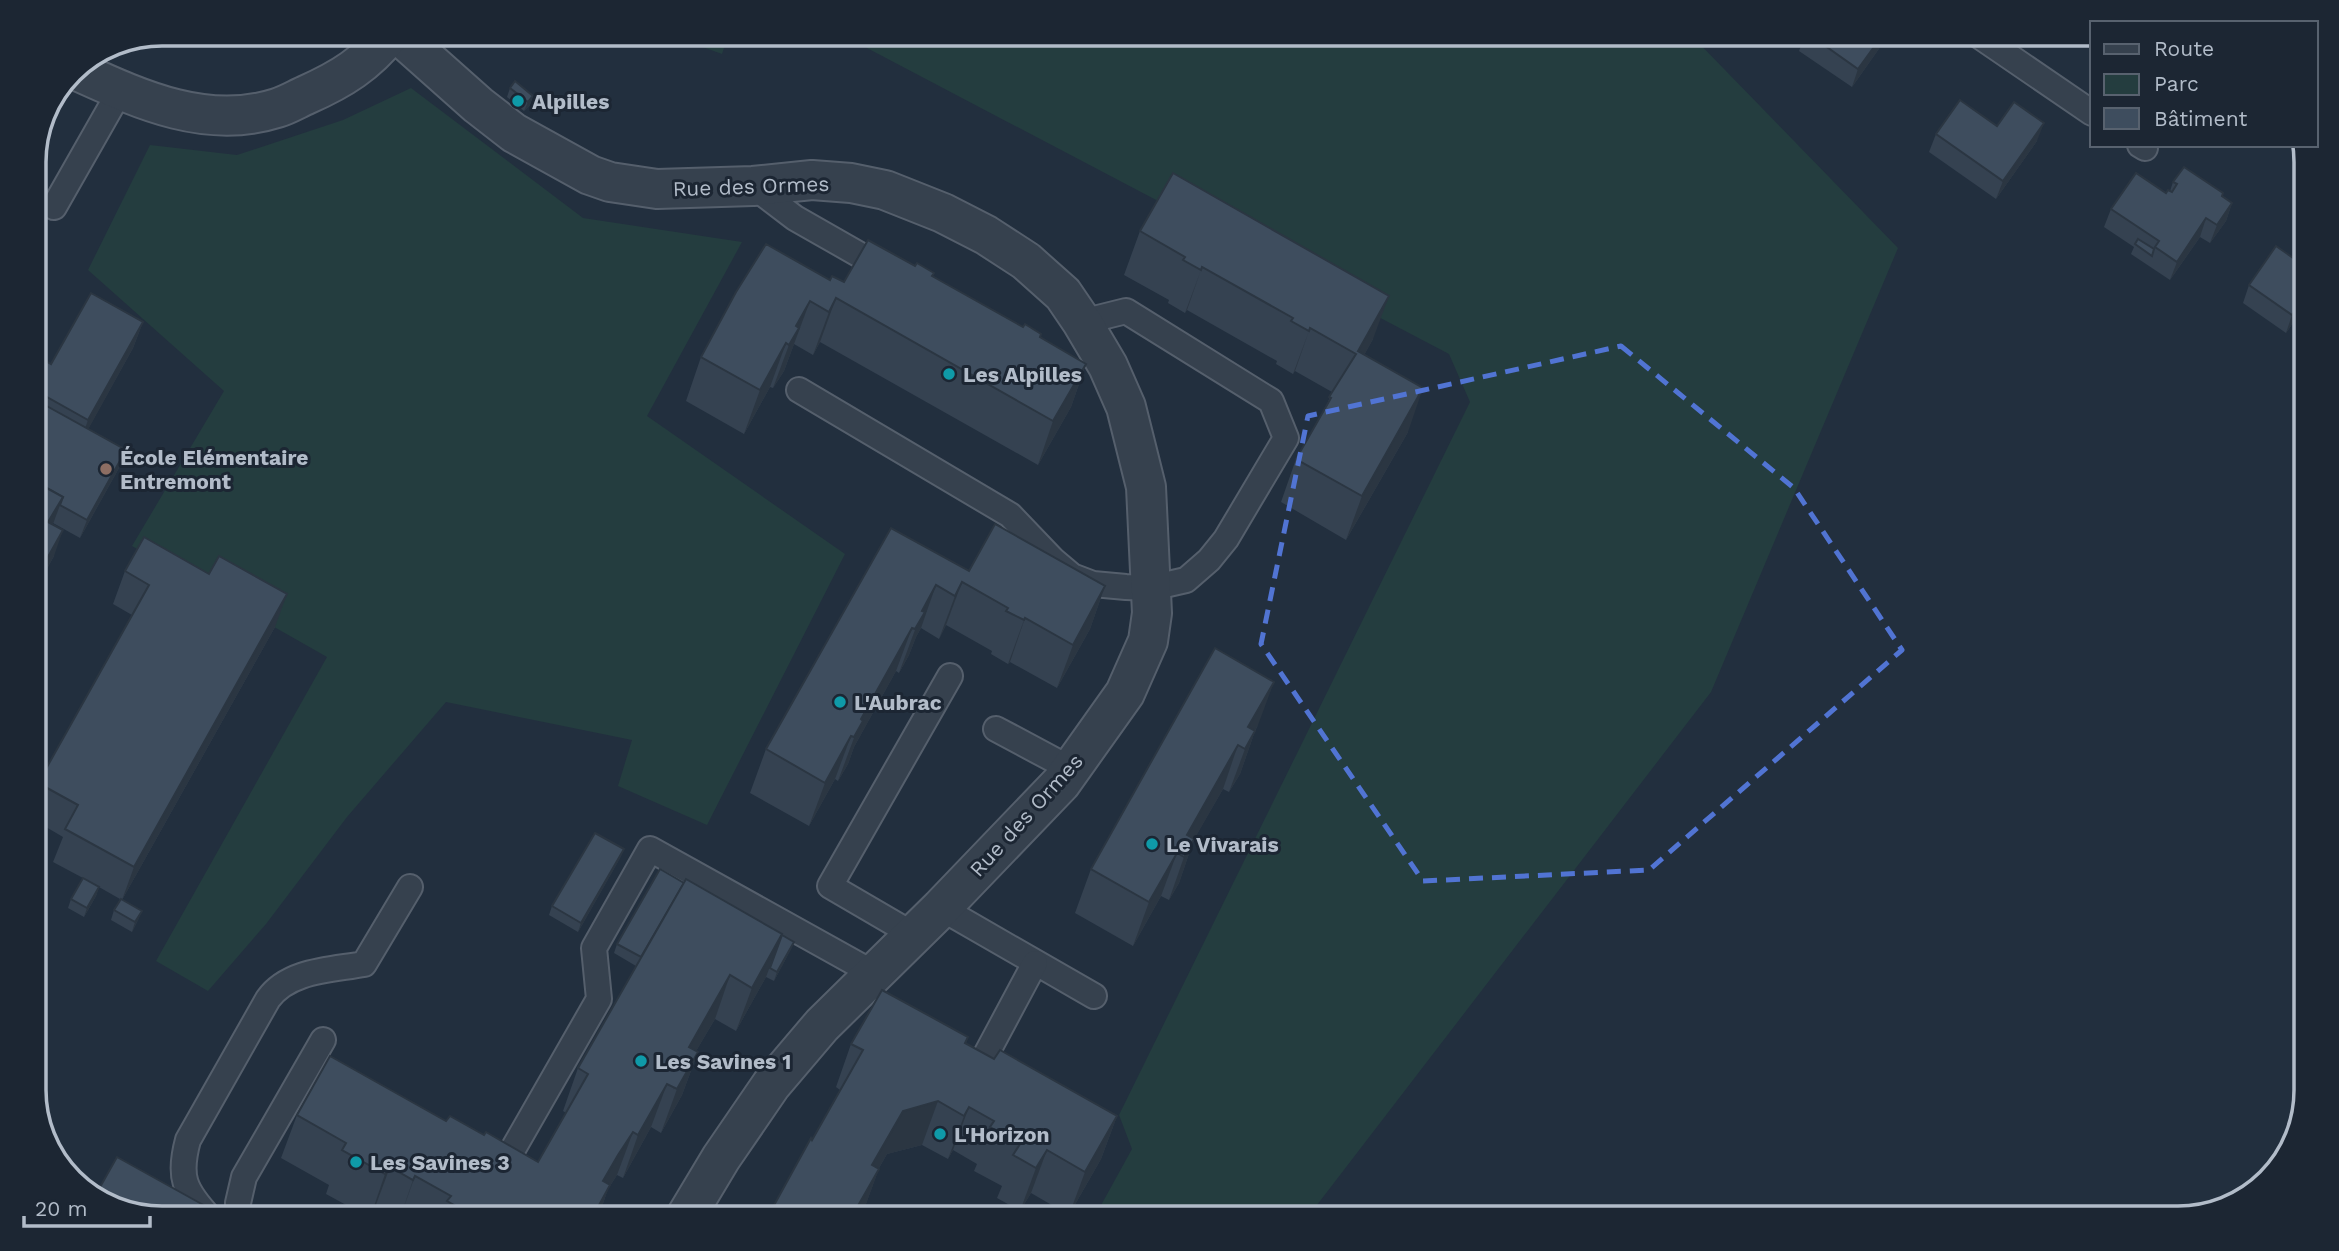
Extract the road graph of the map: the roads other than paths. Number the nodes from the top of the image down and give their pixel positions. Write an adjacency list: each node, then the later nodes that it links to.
1 (380, 46): 5 (street)
2 (412, 46): 7 (street, Rue des Ormes)
3 (1994, 46): 6 (lane)
4 (85, 74): 5 (street)
5 (120, 90): 8 (lane)
6 (2090, 112)
7 (753, 186): 9 (lane); 10 (street, Rue des Ormes)
8 (54, 207)
9 (903, 279)
10 (1082, 323): 12 (street, Rue des Ormes); 12 (lane)
11 (799, 390): 12 (lane)
12 (1151, 588): 15 (street, Rue des Ormes)
13 (950, 676): 18 (lane)
14 (996, 729): 15 (lane)
15 (1071, 769): 17 (street, Rue des Ormes)
16 (410, 887): 25 (lane)
17 (941, 908): 18 (street, Rue des Ormes); 19 (lane)
18 (914, 934): 20 (street, Rue des Ormes)
19 (1035, 962): 21 (lane); 23 (lane)
20 (873, 973): 24 (lane); 27 (street, Rue des Ormes)
21 (1094, 996)
22 (323, 1040): 26 (lane)
23 (974, 1077)
24 (478, 1158)
25 (199, 1206)
26 (238, 1206)
27 (692, 1206)

